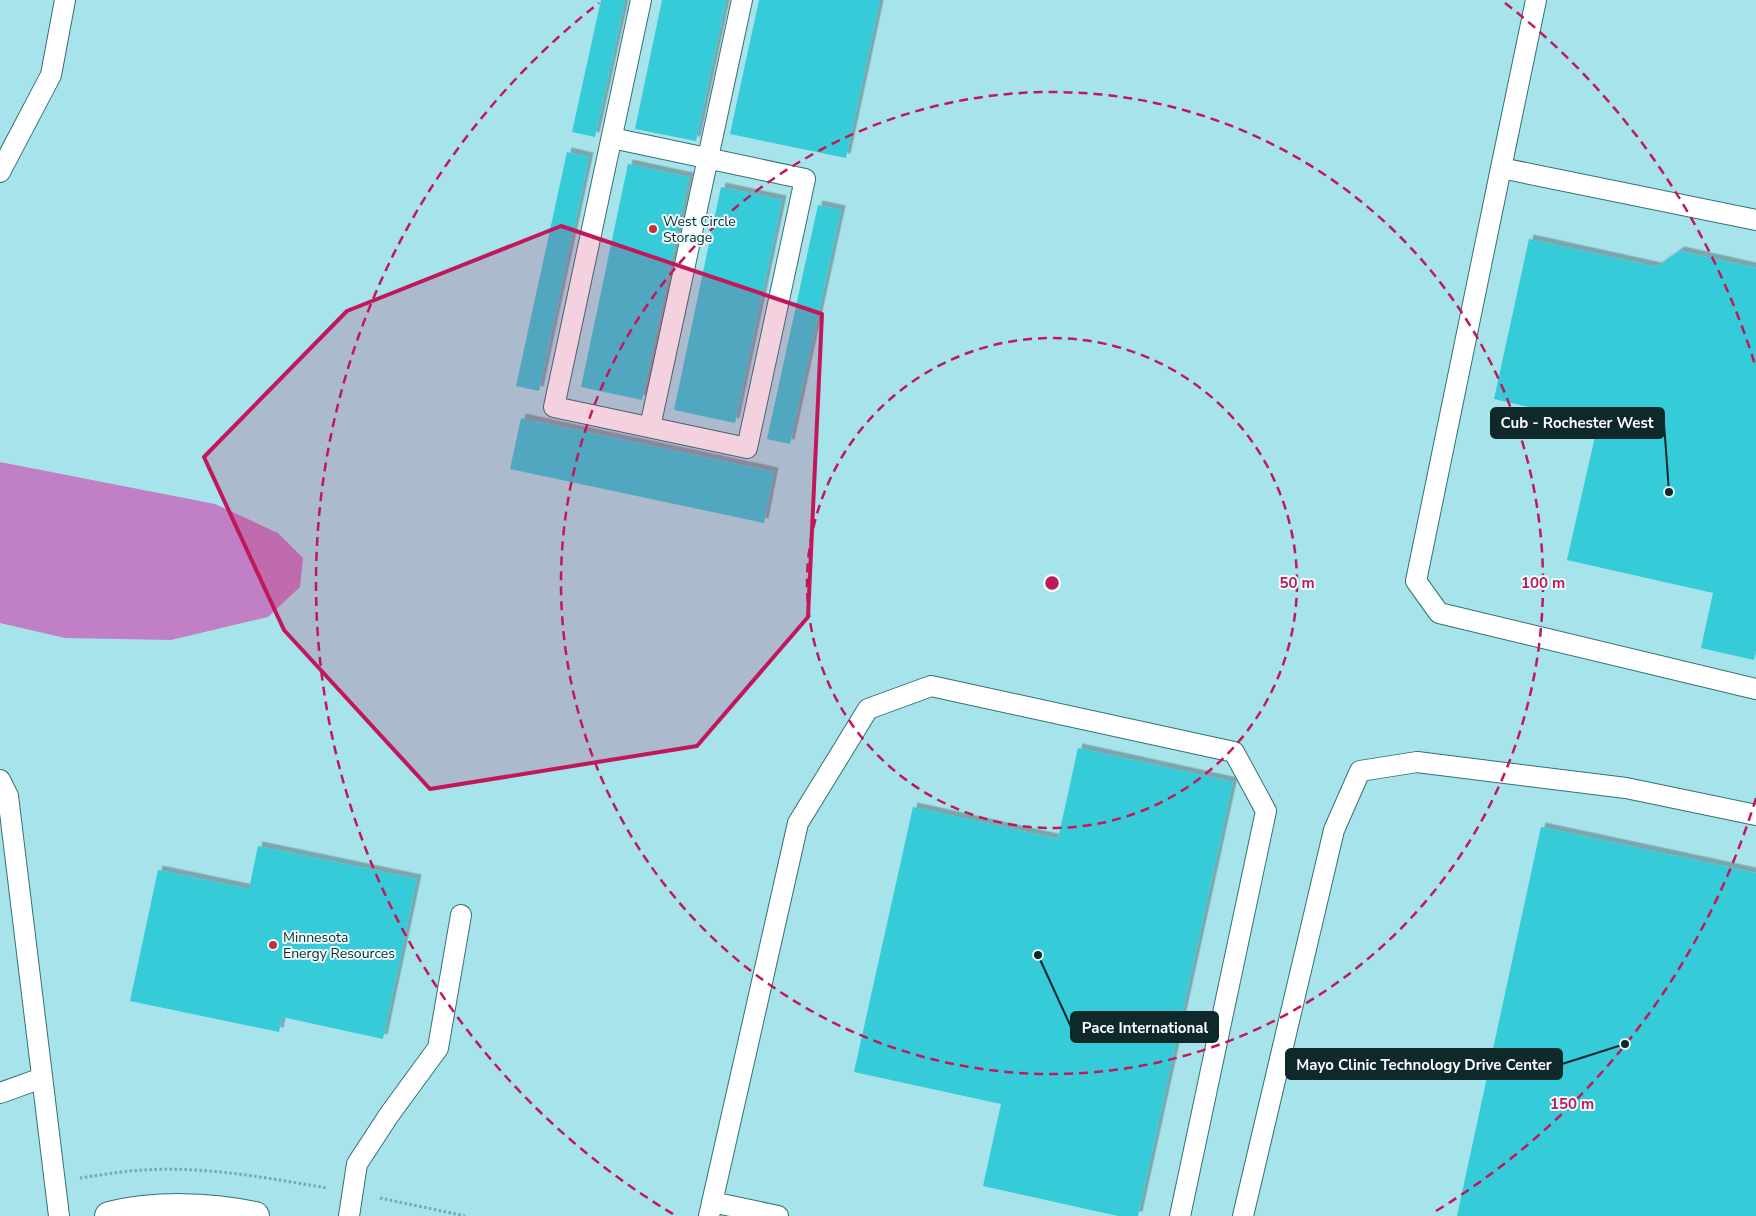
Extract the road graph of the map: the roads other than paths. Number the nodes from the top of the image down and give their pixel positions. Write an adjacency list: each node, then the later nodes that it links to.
1 (65, 0): 8 (lane)
2 (641, 0): 5 (lane)
3 (742, 0): 6 (lane)
4 (1536, 0): 7 (lane)
5 (612, 138): 6 (lane); 10 (lane)
6 (709, 159): 10 (lane); 10 (lane)
7 (1501, 168): 9 (lane); 11 (lane)
8 (0, 172)
9 (1756, 220)
10 (650, 428)
11 (1756, 689)
12 (0, 780): 15 (lane)
13 (1756, 815): 24 (lane)
14 (461, 915): 21 (lane)
15 (42, 1078): 16 (lane); 18 (lane)
16 (0, 1093)
17 (710, 1209): 22 (lane); 23 (lane)
18 (59, 1216)
19 (109, 1216): 20 (street)
20 (254, 1216)
21 (349, 1216)
22 (778, 1216)
23 (1180, 1216)
24 (1243, 1216)

